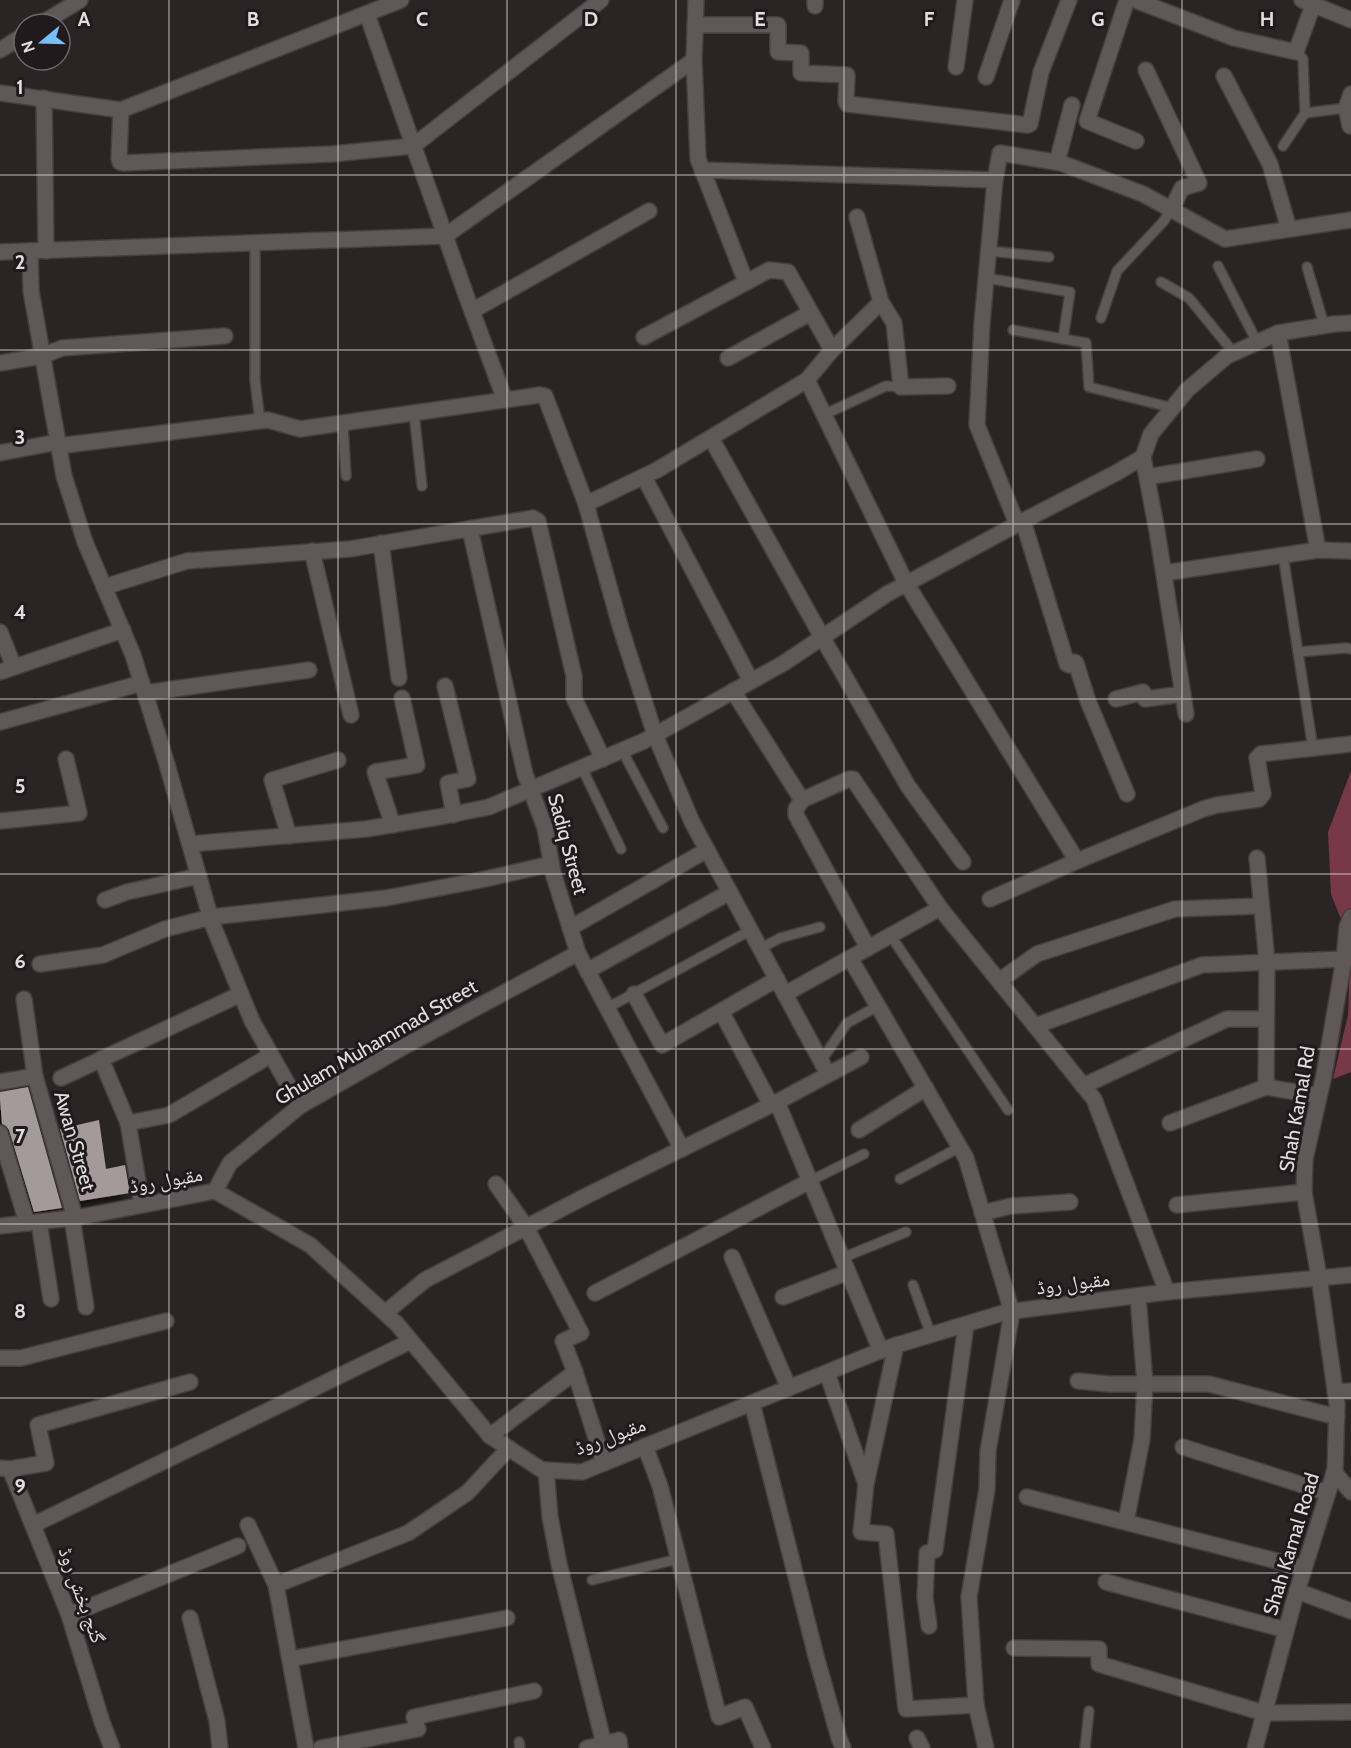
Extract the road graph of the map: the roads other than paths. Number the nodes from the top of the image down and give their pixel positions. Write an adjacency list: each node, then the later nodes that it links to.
1 (80, 0): 11 (street)
2 (400, 0): 12 (street)
3 (602, 0): 29 (street)
4 (696, 0): 14 (street)
5 (965, 0): 17 (street)
6 (1012, 0): 20 (street)
7 (1069, 0): 14 (street)
8 (1127, 0): 28 (street)
9 (1135, 0): 15 (street)
10 (1308, 2): 13 (street); 15 (street)
11 (60, 12)
12 (367, 14): 25 (street); 29 (street)
13 (1351, 20)
14 (695, 25): 16 (street)
15 (1296, 52): 26 (lane)
16 (694, 60): 32 (street); 39 (street)
17 (956, 68)
18 (1146, 70): 34 (street)
19 (1224, 76): 38 (street)
20 (986, 77)
21 (0, 93): 22 (street)
22 (44, 98): 25 (street); 43 (street)
23 (1349, 101): 26 (lane); 27 (street)
24 (1072, 105): 31 (street)
25 (121, 110): 29 (street)
26 (1305, 113): 30 (lane)
27 (1350, 126)
28 (1136, 141)
29 (413, 146): 39 (street)
30 (1283, 146)
31 (1057, 162): 33 (street); 34 (street)
32 (702, 170): 33 (street); 49 (street)
33 (995, 180): 41 (street)
34 (1172, 210): 38 (street); 54 (lane)
35 (650, 211): 52 (street)
36 (857, 217): 51 (street)
37 (1351, 220): 38 (street)
38 (1290, 229)
39 (445, 236): 40 (street); 52 (street)
40 (255, 243): 43 (street); 75 (lane)
41 (988, 250): 45 (lane); 48 (street)
42 (30, 251): 43 (street); 44 (street); 65 (street)
43 (46, 251)
44 (0, 252)
45 (1049, 257)
46 (1218, 266): 62 (lane)
47 (1307, 267): 56 (lane)
48 (986, 278): 61 (lane); 87 (street)
49 (746, 282): 53 (street); 60 (street)
50 (1161, 282): 64 (lane)
51 (881, 302): 63 (street); 70 (street)
52 (472, 310): 71 (street)
53 (810, 313): 63 (street); 66 (street)
54 (1101, 318)
55 (1351, 323): 56 (street)
56 (1324, 325): 58 (street)
57 (1013, 330): 61 (lane)
58 (1278, 333): 62 (street); 90 (street)
59 (225, 336): 65 (street)
60 (644, 337)
61 (1063, 339): 72 (lane)
62 (1257, 342): 64 (street)
63 (832, 350): 68 (street)
64 (1234, 353): 72 (street)
65 (42, 356): 67 (street); 78 (street)
66 (729, 358)
67 (0, 363)
68 (807, 380): 74 (street); 77 (street)
69 (948, 386): 70 (street)
70 (901, 387): 74 (lane)
71 (505, 400): 73 (street); 86 (street)
72 (1173, 408): 80 (street)
73 (414, 413): 76 (street); 85 (lane)
74 (824, 415): 95 (street)
75 (260, 421): 76 (street); 78 (street)
76 (342, 423): 82 (lane)
77 (711, 438): 83 (street); 99 (street)
78 (58, 444): 79 (street); 96 (street)
79 (0, 453)
80 (1143, 457): 84 (street); 87 (street)
81 (1257, 459): 84 (street)
82 (346, 476)
83 (644, 477): 86 (street); 105 (street)
84 (1147, 477): 94 (street)
85 (422, 486)
86 (586, 504): 115 (street)
87 (1020, 522): 95 (street); 124 (street)
88 (470, 529): 89 (street); 120 (street); 123 (street, Sadiq Street)
89 (381, 543): 91 (street); 104 (street)
90 (1318, 550): 92 (street); 93 (street)
91 (312, 551): 96 (street); 113 (street)
92 (1351, 551)
93 (1283, 555): 94 (street); 101 (lane)
94 (1164, 573): 109 (street)
95 (906, 583): 99 (street); 135 (street)
96 (104, 587): 97 (street)
97 (123, 630): 102 (street); 107 (street)
98 (0, 632): 102 (street)
99 (822, 637): 105 (street); 136 (street)
100 (1351, 649): 101 (lane)
101 (1298, 652): 117 (lane)
102 (7, 669)
103 (309, 670): 107 (street)
104 (399, 678)
105 (751, 681): 108 (street)
106 (445, 686): 126 (street)
107 (143, 688): 114 (street); 131 (street)
108 (733, 691): 115 (street); 125 (street)
109 (1183, 694): 111 (street); 112 (street)
110 (402, 698): 128 (street)
111 (1116, 699)
112 (1186, 714)
113 (351, 715)
114 (0, 722)
115 (655, 735): 118 (street); 133 (street)
116 (1351, 744): 117 (street)
117 (1313, 749): 135 (street)
118 (622, 750): 120 (street); 129 (lane)
119 (66, 759): 127 (street)
120 (603, 759): 122 (street)
121 (338, 760): 130 (street)
122 (582, 768): 123 (street); 132 (lane)
123 (531, 789): 126 (street); 137 (street, Sadiq Street)
124 (1127, 794)
125 (802, 800): 143 (street); 151 (street)
126 (454, 814): 128 (street)
127 (0, 821)
128 (393, 825): 130 (street)
129 (663, 828)
130 (289, 836): 131 (street)
131 (190, 844): 138 (street)
132 (621, 849)
133 (708, 850): 139 (street); 147 (street)
134 (1257, 858): 142 (street)
135 (1077, 861): 140 (street)
136 (963, 862)
137 (551, 864): 144 (street); 147 (street, Sadiq Street)
138 (199, 876): 141 (street); 144 (street)
139 (730, 892): 148 (street); 157 (street)
140 (990, 899)
141 (105, 900)
142 (1261, 906): 155 (street); 159 (street)
143 (940, 908): 149 (street); 159 (street)
144 (211, 917): 156 (street); 160 (street)
145 (1351, 917): 154 (street, Shah Kamal Rd)
146 (820, 927): 150 (lane)
147 (570, 928): 152 (street, Sadiq Street)
148 (751, 930): 150 (street); 161 (lane)
149 (891, 936): 151 (street); 182 (lane)
150 (761, 948): 158 (street)
151 (868, 948): 153 (street)
152 (578, 953): 157 (street, Sadiq Street); 181 (street, Ghulam Muhammad Street)
153 (850, 958): 162 (street); 164 (street)
154 (1344, 959): 155 (street); 179 (street, Shah Kamal Rd)
155 (1266, 962): 167 (street); 168 (street)
156 (40, 964)
157 (587, 971): 165 (street, Sadiq Street)
158 (777, 979): 162 (street); 166 (street)
159 (999, 981): 168 (street)
160 (241, 994): 169 (street); 171 (street)
161 (634, 994): 165 (lane); 166 (street)
162 (785, 994): 172 (street)
163 (24, 999): 173 (street, Awan Street)
164 (878, 1006): 172 (lane); 178 (street)
165 (607, 1008): 188 (street, Sadiq Street)
166 (721, 1011): 180 (street)
167 (1266, 1019): 176 (street); 177 (street)
168 (1035, 1026): 176 (street)
169 (271, 1055): 181 (street); 183 (street)
170 (861, 1057): 172 (street)
171 (101, 1059): 174 (street); 183 (street)
172 (825, 1068): 180 (street)
173 (35, 1076): 175 (street, Awan Street); 199 (street, Awan Street)
174 (61, 1078)
175 (0, 1082)
176 (1083, 1086): 209 (street)
177 (1266, 1087): 179 (street); 184 (street)
178 (926, 1088): 185 (street); 187 (street)
179 (1319, 1096): 194 (street, Shah Kamal Rd)
180 (774, 1103): 188 (street); 191 (street)
181 (300, 1106): 193 (street, Ghulam Muhammad Street)
182 (1008, 1110)
183 (128, 1123): 196 (street)
184 (1170, 1123)
185 (859, 1130)
186 (0, 1134): 200 (street)
187 (960, 1147): 190 (lane); 198 (street)
188 (682, 1149): 202 (street)
189 (864, 1154): 191 (lane)
190 (900, 1179)
191 (810, 1181): 205 (street); 210 (street)
192 (496, 1184): 202 (street)
193 (215, 1191): 196 (street, مقبول روڈ); 216 (street, مقبول روڈ)
194 (1304, 1192): 197 (street); 207 (street, Shah Kamal Rd)
195 (1070, 1202): 198 (street)
196 (142, 1205): 199 (street, مقبول روڈ)
197 (1178, 1205)
198 (982, 1213): 215 (street)
199 (74, 1218): 200 (street, مقبول روڈ); 214 (street, Awan Street)
200 (33, 1222): 201 (street, مقبول روڈ); 213 (street)
201 (0, 1226)
202 (526, 1227): 216 (street); 224 (street)
203 (906, 1232): 205 (lane)
204 (732, 1257): 229 (street)
205 (845, 1265): 212 (street); 222 (street)
206 (1351, 1275): 207 (street)
207 (1319, 1277): 209 (street, مقبول روڈ); 230 (street, Shah Kamal Road)
208 (913, 1285): 219 (lane)
209 (1167, 1292): 211 (street, مقبول روڈ)
210 (595, 1293)
211 (1138, 1296): 215 (street, مقبول روڈ); 228 (street)
212 (783, 1297)
213 (51, 1299)
214 (86, 1307)
215 (1012, 1312): 218 (street, مقبول روڈ); 263 (street)
216 (386, 1313): 220 (street, مقبول روڈ)
217 (166, 1322): 223 (street)
218 (966, 1325): 219 (street, مقبول روڈ); 258 (street)
219 (930, 1335): 221 (street, مقبول روڈ)
220 (411, 1341): 233 (street, مقبول روڈ); 245 (street)
221 (896, 1345): 222 (street, مقبول روڈ); 241 (street)
222 (881, 1351): 225 (street, مقبول روڈ)
223 (0, 1358)
224 (575, 1372): 233 (street); 237 (street)
225 (827, 1373): 229 (street, مقبول روڈ); 241 (street)
226 (1078, 1381): 228 (street)
227 (190, 1382): 238 (street)
228 (1145, 1384): 232 (street); 244 (street)
229 (789, 1388): 231 (street, مقبول روڈ)
230 (1343, 1392): 232 (street, Shah Kamal Road)
231 (752, 1403): 234 (street, مقبول روڈ); 275 (street)
232 (1336, 1417): 240 (street, Shah Kamal Road)
233 (490, 1436): 236 (street, مقبول روڈ)
234 (645, 1446): 237 (street, مقبول روڈ); 248 (street)
235 (1183, 1447): 242 (street)
236 (508, 1448): 239 (street, مقبول روڈ); 252 (street)
237 (604, 1463): 239 (street, مقبول روڈ)
238 (5, 1468): 245 (street, گنج بخش روڈ)
239 (546, 1470): 267 (street)
240 (1345, 1482): 242 (street, Shah Kamal Road)
241 (866, 1485): 263 (street)
242 (1328, 1493): 249 (street, Shah Kamal Road)
243 (1027, 1497): 244 (street)
244 (1126, 1522): 249 (street)
245 (33, 1525): 255 (street, گنج بخش روڈ)
246 (248, 1525): 252 (street)
247 (238, 1546): 255 (street)
248 (678, 1558): 250 (lane); 274 (street)
249 (1304, 1568): 253 (street, Shah Kamal Road)
250 (592, 1580)
251 (1106, 1582): 259 (street)
252 (276, 1585): 261 (street)
253 (1297, 1591): 254 (street); 259 (street, Shah Kamal Road)
254 (1351, 1611)
255 (69, 1615): 268 (street, گنج بخش روڈ)
256 (190, 1618): 269 (street)
257 (507, 1618): 261 (street)
258 (929, 1626)
259 (1286, 1630): 266 (street, Shah Kamal Road)
260 (1014, 1648): 266 (street)
261 (290, 1659): 270 (street)
262 (534, 1691): 271 (street)
263 (976, 1705): 276 (street)
264 (1089, 1711): 277 (lane)
265 (1351, 1712): 266 (street)
266 (1264, 1713): 278 (street, Shah Kamal Road)
267 (604, 1744): 272 (street); 273 (street)
268 (112, 1748)
269 (220, 1748)
270 (306, 1748)
271 (321, 1748)
272 (587, 1748)
273 (620, 1748)
274 (763, 1748)
275 (843, 1748)
276 (986, 1748)
277 (1085, 1748)
278 (1255, 1748)

